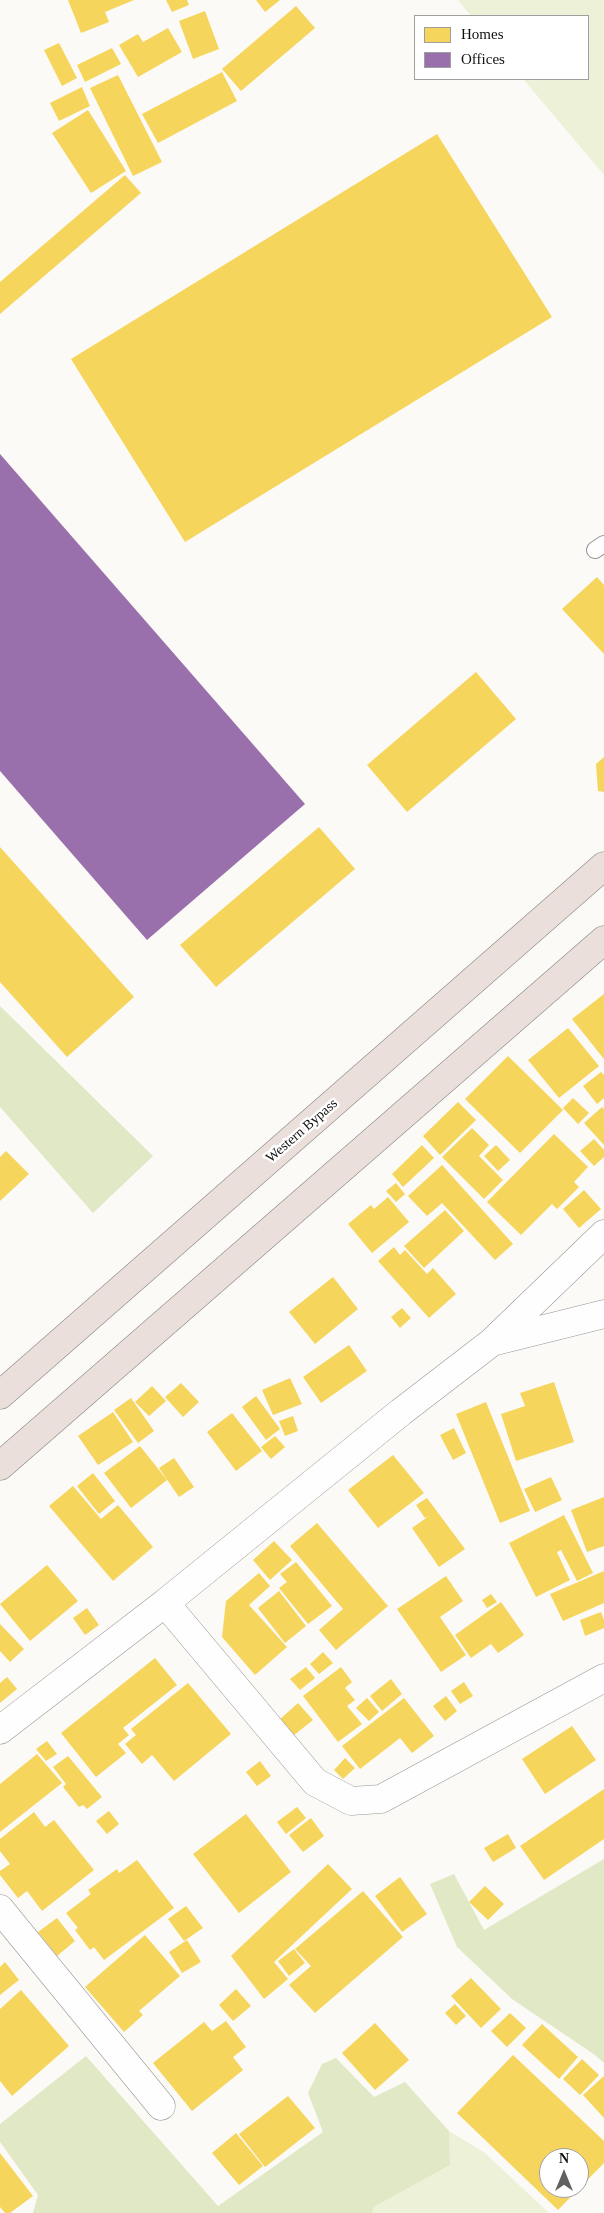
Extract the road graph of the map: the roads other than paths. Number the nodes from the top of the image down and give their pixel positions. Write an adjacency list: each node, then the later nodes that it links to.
1 (604, 866): 6 (highway, Western Bypass)
2 (604, 940): 7 (highway)
3 (604, 1234): 5 (street)
4 (604, 1314): 5 (street)
5 (492, 1342): 8 (street)
6 (0, 1395)
7 (0, 1466)
8 (165, 1603): 9 (street); 10 (street)
9 (604, 1678)
10 (0, 1730)
11 (0, 1910): 12 (street)
12 (161, 2106)

